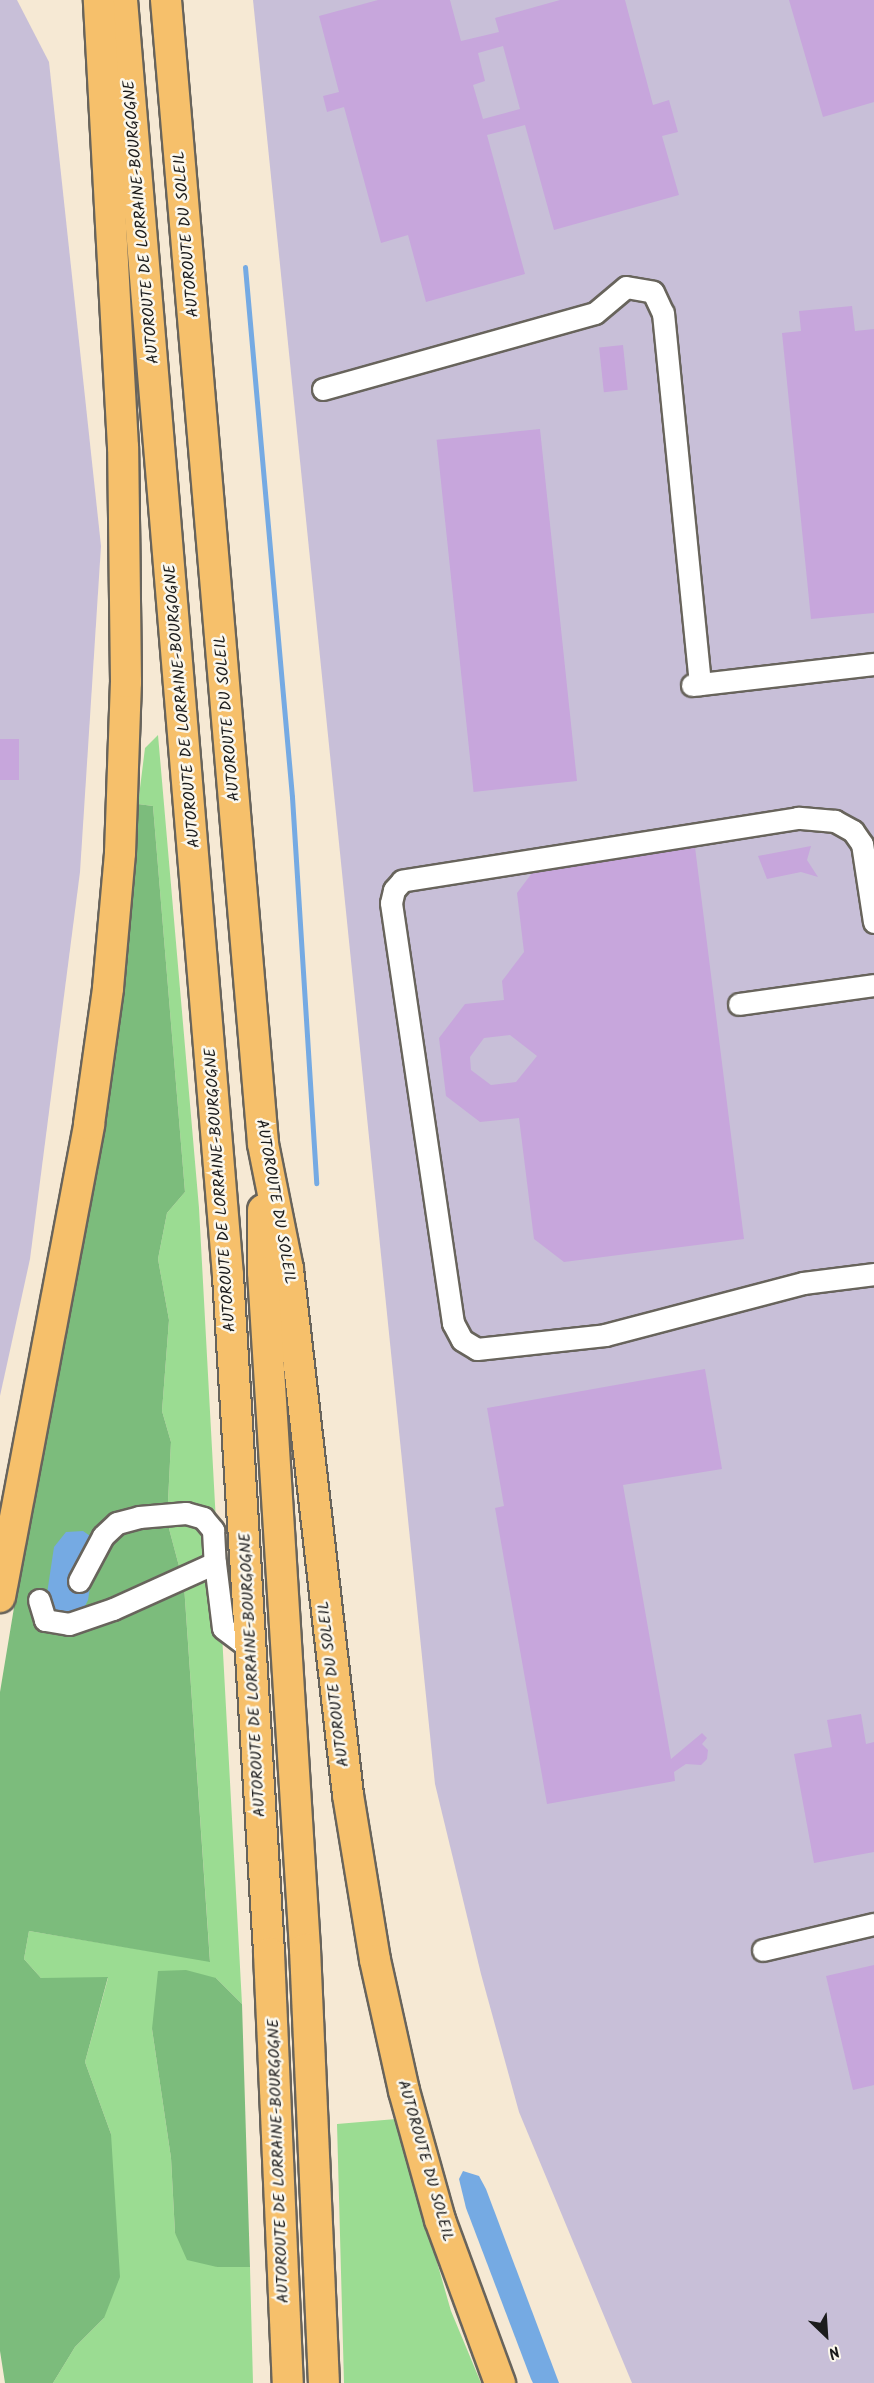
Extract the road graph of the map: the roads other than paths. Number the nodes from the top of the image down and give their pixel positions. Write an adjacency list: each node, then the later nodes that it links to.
1 (99, 0): 13 (highway)
2 (122, 0): 15 (highway, AUTOROUTE DE LORRAINE-BOURGOGNE)
3 (166, 0): 9 (highway, AUTOROUTE DU SOLEIL)
4 (323, 389): 5 (lane)
5 (874, 664)
6 (874, 922): 10 (lane)
7 (874, 985): 8 (lane)
8 (740, 1004)
9 (263, 1144): 19 (highway); 20 (highway, AUTOROUTE DU SOLEIL)
10 (874, 1274)
11 (215, 1563): 12 (lane); 14 (lane); 15 (lane)
12 (79, 1581)
13 (0, 1597)
14 (39, 1600)
15 (252, 1650): 18 (highway, AUTOROUTE DE LORRAINE-BOURGOGNE)
16 (874, 1924): 17 (lane)
17 (763, 1950)
18 (288, 2383)
19 (324, 2383)
20 (500, 2383)

